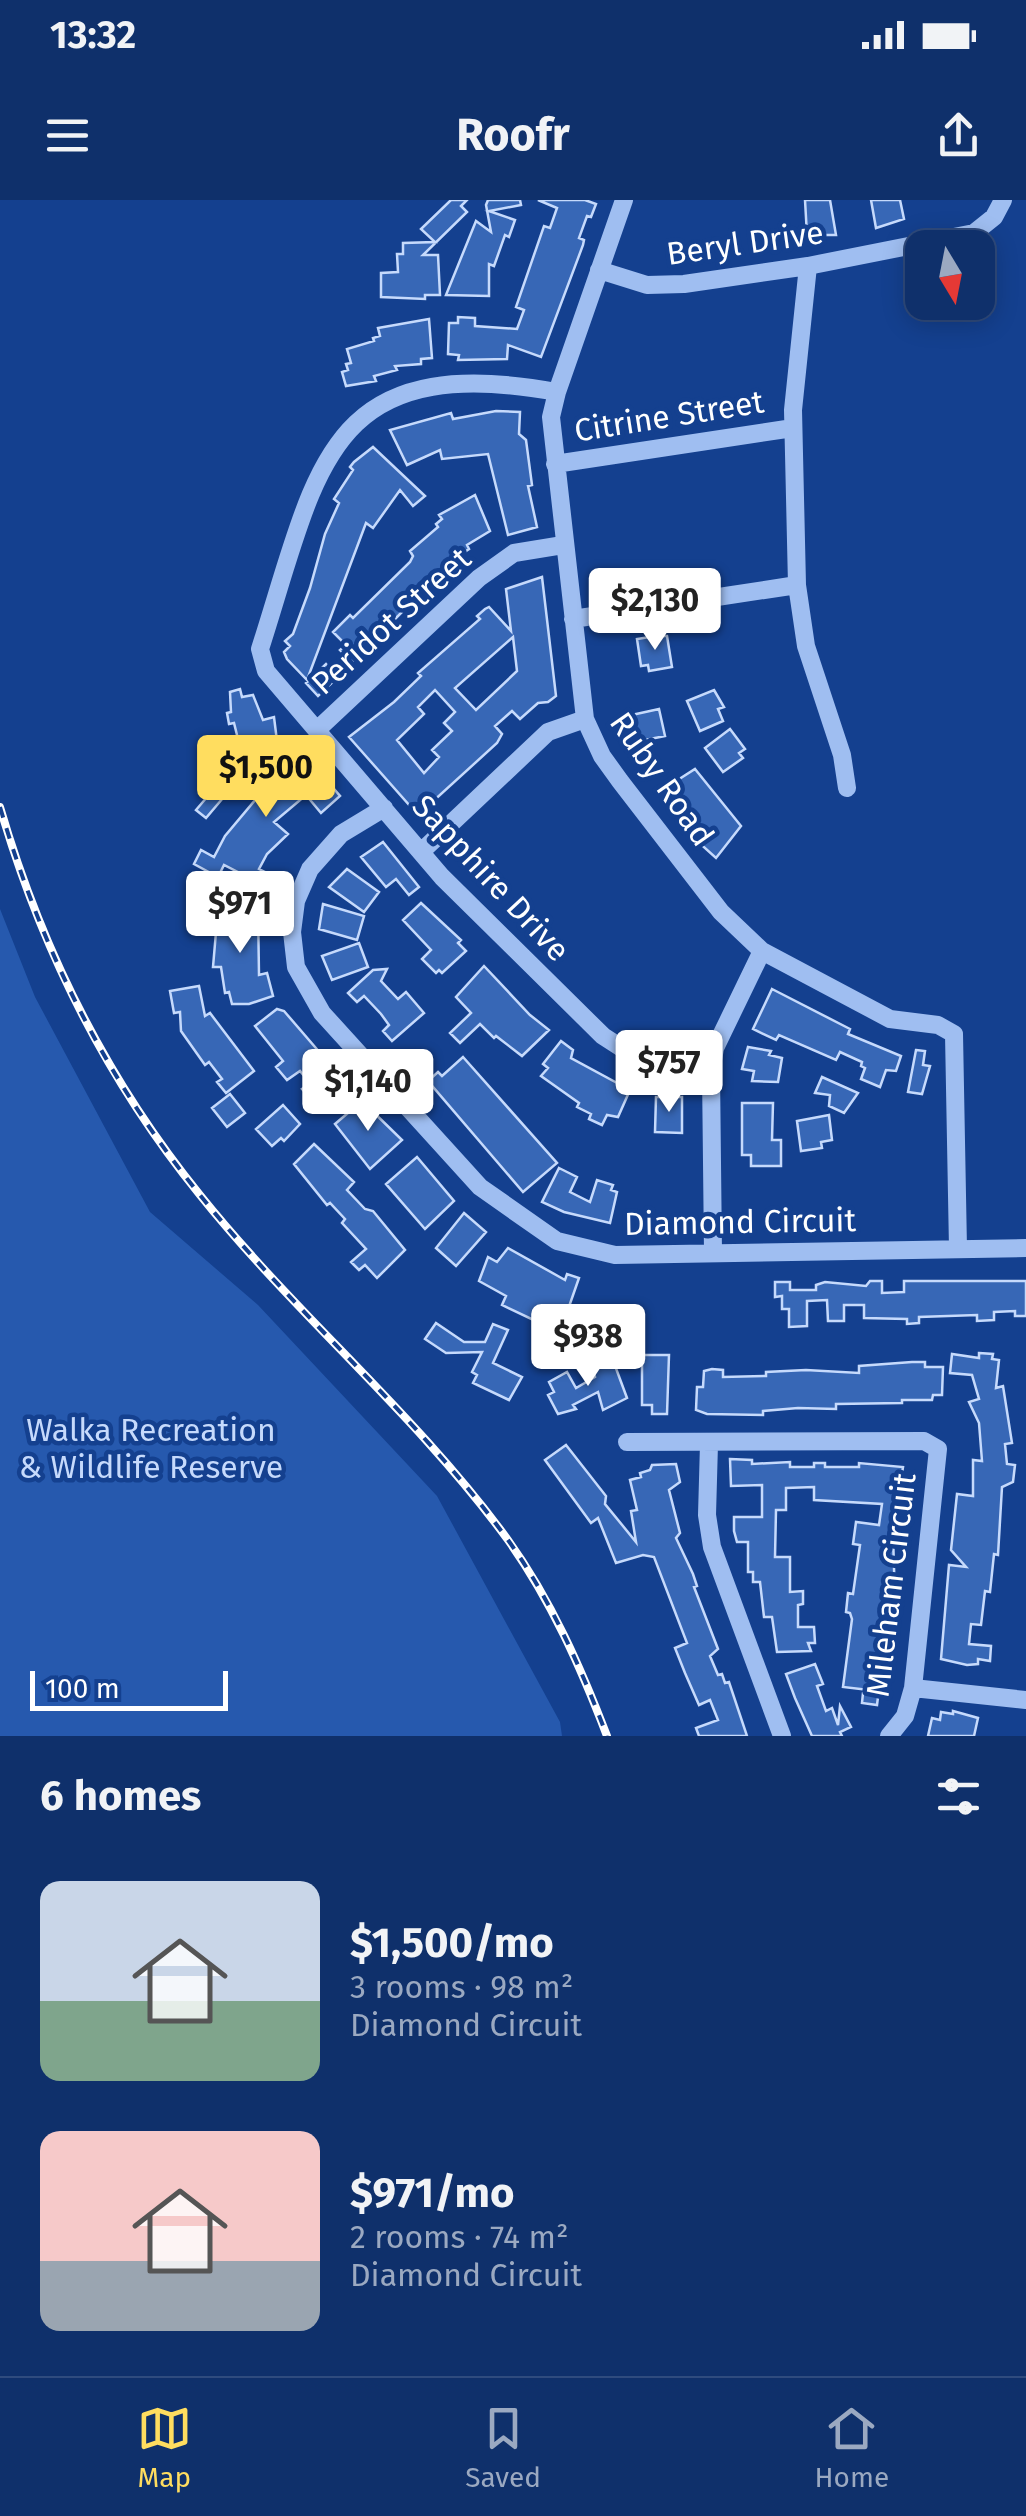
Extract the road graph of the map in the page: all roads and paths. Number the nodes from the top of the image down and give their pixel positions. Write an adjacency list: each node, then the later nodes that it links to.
1 (624, 200): 4 (street, Ruby Road)
2 (1003, 200): 3 (street, Beryl Drive)
3 (808, 266): 4 (street, Beryl Drive); 6 (street)
4 (599, 270): 5 (street, Ruby Road)
5 (556, 392): 7 (street, Ruby Road); 12 (street, Sapphire Drive)
6 (793, 428): 7 (street, Citrine Street); 9 (street)
7 (555, 464): 8 (street, Ruby Road)
8 (564, 544): 10 (street, Ruby Road); 12 (street, Peridot Street)
9 (797, 585): 10 (street); 13 (street)
10 (573, 619): 11 (street, Ruby Road)
11 (585, 720): 15 (street); 16 (street, Ruby Road)
12 (318, 729): 14 (street, Sapphire Drive)
13 (848, 788)
14 (384, 808): 15 (street, Sapphire Drive); 20 (street, Diamond Circuit)
15 (422, 851): 17 (street, Sapphire Drive)
16 (762, 950): 17 (street); 19 (street, Ruby Road)
17 (711, 1072): 20 (street)
18 (1026, 1248): 19 (street, Diamond Circuit)
19 (958, 1249): 20 (street, Diamond Circuit)
20 (713, 1252)
21 (627, 1442): 22 (street, Mileham Circuit)
22 (709, 1444): 23 (street, Mileham Circuit); 25 (street)
23 (913, 1688): 24 (street); 26 (street, Mileham Circuit)
24 (1026, 1700)
25 (782, 1736)
26 (888, 1736)

